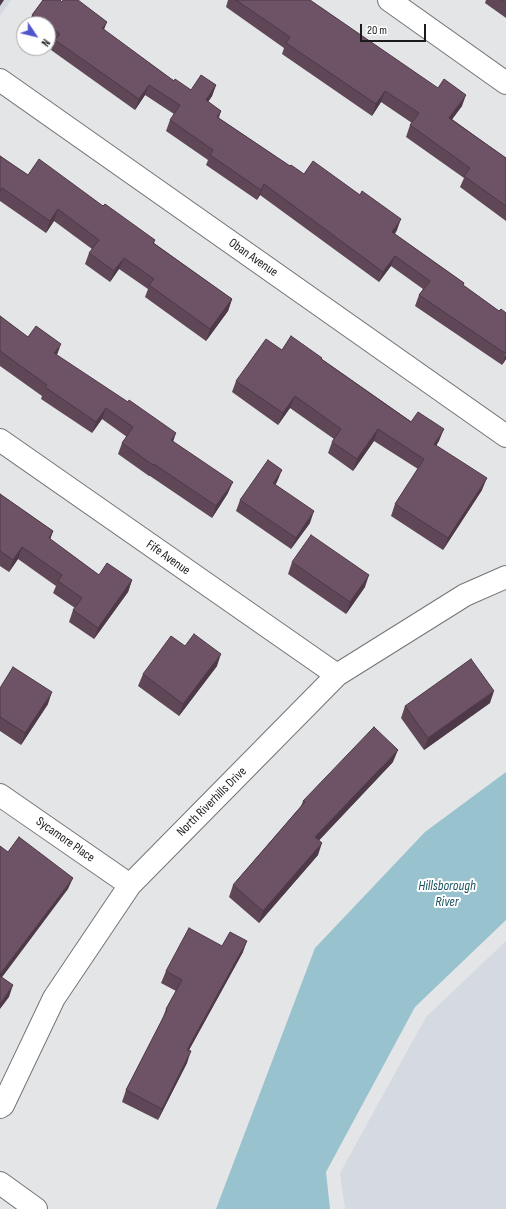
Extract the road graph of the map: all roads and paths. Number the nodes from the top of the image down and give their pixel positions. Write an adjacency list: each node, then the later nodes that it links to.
1 (389, 0): 3 (street)
2 (0, 80): 4 (street, Oban Avenue)
3 (506, 84)
4 (506, 436)
5 (0, 440): 7 (street, Fife Avenue)
6 (506, 577): 7 (street, North Riverhills Drive)
7 (337, 675): 9 (street, North Riverhills Drive)
8 (0, 795): 9 (street, Sycamore Place)
9 (130, 885): 10 (street, North Riverhills Drive)
10 (0, 1107)
11 (0, 1183): 12 (street)
12 (36, 1209)

